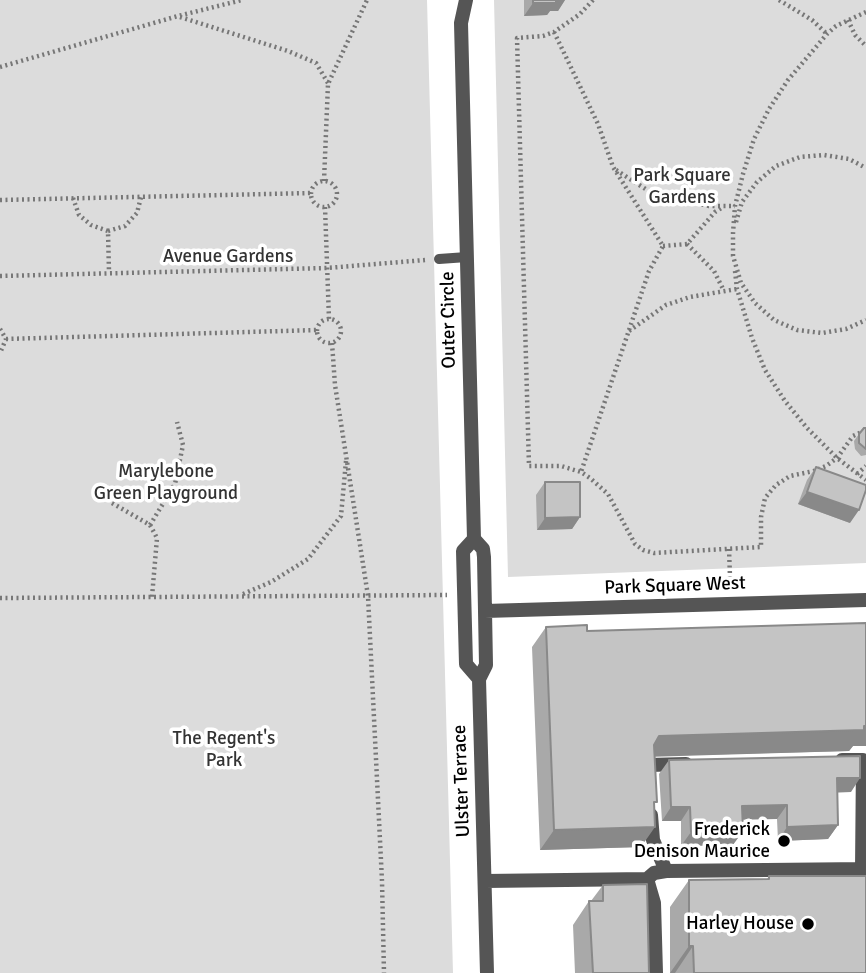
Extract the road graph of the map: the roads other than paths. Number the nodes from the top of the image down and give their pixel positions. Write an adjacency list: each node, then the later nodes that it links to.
1 (455, 0): 3 (street, Outer Circle)
2 (466, 0): 3 (street, Outer Circle)
3 (461, 23): 4 (street, Outer Circle)
4 (467, 257): 5 (lane); 6 (street, Outer Circle)
5 (439, 259)
6 (474, 540): 8 (street, Outer Circle); 9 (street, Ulster Terrace)
7 (866, 600): 8 (street, Park Square West)
8 (485, 611): 9 (street, Ulster Terrace)
9 (478, 679): 15 (street, Ulster Terrace)
10 (823, 761): 12 (street)
11 (702, 763): 13 (street)
12 (864, 869): 13 (street)
13 (666, 871): 14 (street)
14 (647, 878): 15 (street); 17 (street)
15 (485, 881): 16 (street)
16 (487, 973)
17 (656, 973)

